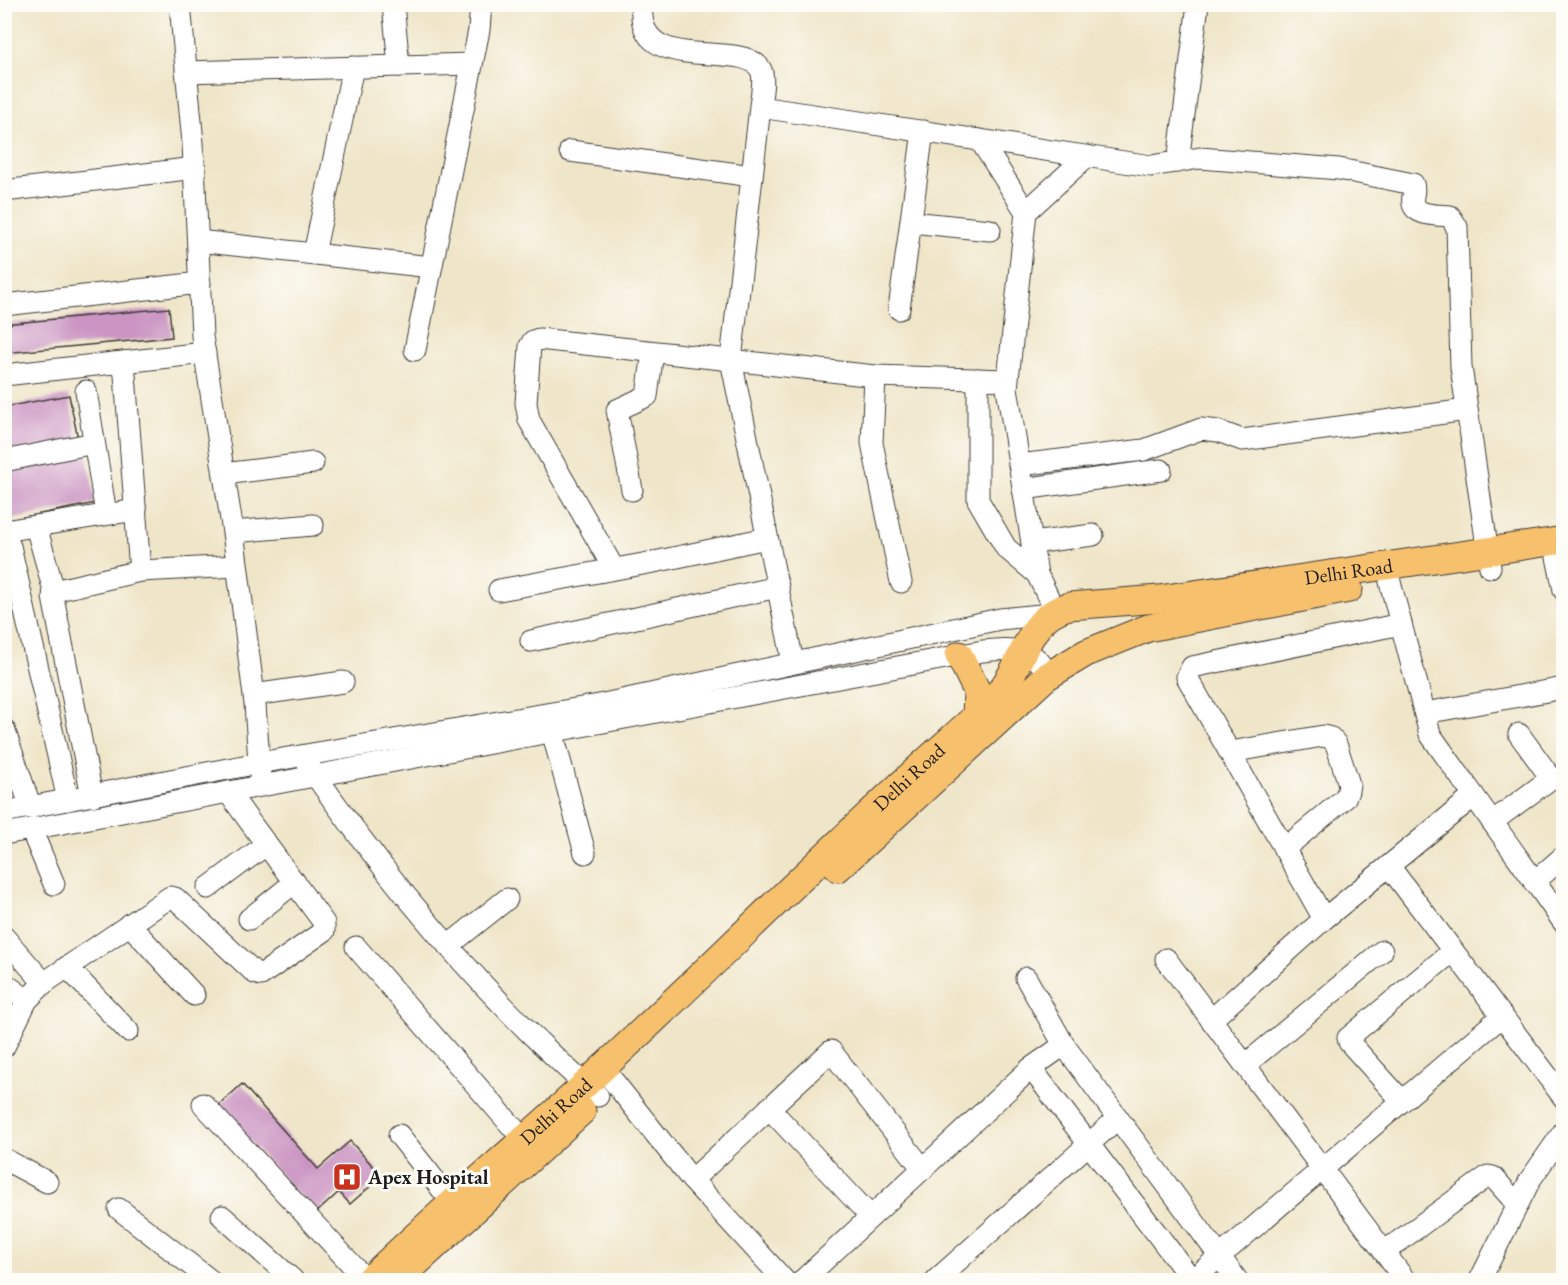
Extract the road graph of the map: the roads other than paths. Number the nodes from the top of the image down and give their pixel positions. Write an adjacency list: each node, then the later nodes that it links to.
1 (180, 4): 9 (street)
2 (393, 4): 7 (street)
3 (481, 4): 6 (street)
4 (642, 4): 10 (street)
5 (1198, 4): 15 (street)
6 (472, 64): 7 (street); 24 (street)
7 (399, 66): 8 (street)
8 (353, 67): 9 (street); 23 (street)
9 (186, 72): 16 (street)
10 (760, 107): 11 (street); 17 (street)
11 (923, 131): 12 (street); 20 (street)
12 (980, 140): 14 (street); 19 (street)
13 (570, 151): 17 (street)
14 (1087, 156): 15 (street); 19 (street)
15 (1178, 162): 38 (street)
16 (195, 168): 18 (street); 22 (street)
17 (752, 176): 31 (street)
18 (4, 191)
19 (1026, 212): 36 (street)
20 (911, 222): 21 (street); 27 (street)
21 (990, 230)
22 (198, 241): 23 (street); 25 (street)
23 (314, 254): 24 (street)
24 (431, 267): 28 (street)
25 (200, 283): 26 (street); 30 (street)
26 (4, 305)
27 (899, 309)
28 (415, 350)
29 (653, 352): 31 (street); 46 (street); 59 (street)
30 (205, 353): 32 (street); 44 (street)
31 (731, 360): 34 (street); 54 (street)
32 (124, 362): 33 (street); 47 (street)
33 (4, 375)
34 (875, 376): 35 (street); 62 (street)
35 (978, 379): 36 (street); 61 (street)
36 (1007, 380): 42 (street)
37 (86, 391): 39 (street)
38 (1467, 410): 42 (street); 57 (street)
39 (94, 443): 40 (street); 48 (street)
40 (4, 461)
41 (313, 463): 44 (street)
42 (1019, 465): 45 (street)
43 (1161, 470): 45 (street)
44 (224, 474): 51 (street)
45 (1023, 489): 55 (street)
46 (632, 490)
47 (135, 510): 48 (street); 60 (street)
48 (106, 514): 50 (street)
49 (312, 525): 51 (street)
50 (36, 526): 53 (street); 67 (street)
51 (233, 532): 58 (street)
52 (1093, 535): 55 (street)
53 (7, 538): 93 (street)
54 (767, 538): 59 (street); 64 (street)
55 (1032, 543): 61 (street)
56 (1561, 551): 57 (main road); 66 (street)
57 (1489, 559): 63 (main road); 68 (main road, Delhi Road)
58 (237, 566): 60 (street); 79 (street)
59 (614, 569): 65 (street)
60 (140, 571): 67 (street)
61 (1037, 574): 69 (street)
62 (901, 582)
63 (1390, 582): 70 (street); 71 (main road)
64 (777, 587): 72 (street); 75 (street)
65 (499, 590)
66 (1563, 590)
67 (54, 591): 91 (street)
68 (1113, 602): 69 (main road, Delhi Road); 71 (main road)
69 (1053, 612): 73 (main road, Delhi Road); 75 (street)
70 (1401, 624): 80 (street); 85 (street)
71 (1123, 636): 76 (main road)
72 (531, 641)
73 (1023, 649): 74 (street); 76 (street); 81 (main road, Delhi Road)
74 (959, 655): 81 (main road); 83 (street)
75 (793, 662): 86 (street)
76 (1048, 676): 132 (main road)
77 (343, 682): 79 (street)
78 (1563, 688): 80 (street)
79 (254, 695): 87 (street)
80 (1425, 712): 92 (street)
81 (976, 716): 132 (main road, Delhi Road)
82 (4, 729): 94 (street)
83 (552, 731): 88 (street); 101 (street)
84 (1519, 734): 96 (street)
85 (1230, 752): 100 (street); 100 (street)
86 (302, 756): 87 (street); 88 (street)
87 (260, 763): 89 (street); 91 (street)
88 (315, 776): 89 (street); 114 (street)
89 (261, 786): 90 (street)
90 (228, 792): 97 (street); 99 (street)
91 (92, 796): 93 (street)
92 (1474, 796): 96 (street); 103 (street)
93 (68, 801): 94 (street)
94 (31, 808): 95 (street)
95 (4, 812)
96 (1492, 822): 105 (street)
97 (31, 829): 98 (street); 106 (street)
98 (4, 834)
99 (267, 844): 104 (street); 107 (street)
100 (1284, 849): 109 (street)
101 (585, 853)
102 (1563, 856): 105 (street)
103 (1389, 866): 109 (street); 117 (street)
104 (295, 882): 110 (street); 112 (street)
105 (1534, 882): 111 (street)
106 (54, 884)
107 (208, 888)
108 (507, 899): 114 (street)
109 (1324, 919): 126 (street)
110 (249, 920)
111 (1563, 923)
112 (129, 924): 119 (street); 123 (street)
113 (4, 937): 122 (street)
114 (448, 946): 132 (street)
115 (356, 947): 140 (street)
116 (1382, 951): 130 (street)
117 (1453, 951): 125 (street); 134 (street)
118 (1166, 959): 126 (street)
119 (67, 967): 122 (street); 127 (street)
120 (1026, 978): 128 (street)
121 (4, 983): 124 (street)
122 (44, 983): 124 (street)
123 (194, 995)
124 (27, 999): 129 (street)
125 (1502, 1016): 133 (street); 134 (street)
126 (1211, 1020): 130 (street)
127 (128, 1031)
128 (1064, 1045): 131 (street); 137 (street)
129 (4, 1047)
130 (1245, 1065): 143 (street)
131 (1031, 1068): 141 (street); 144 (street)
132 (599, 1083): 140 (main road, Delhi Road); 145 (street); 158 (main road)
133 (1563, 1098)
134 (1401, 1101): 143 (street)
135 (203, 1104): 157 (street)
136 (769, 1108): 144 (street); 145 (street); 151 (street)
137 (1117, 1119): 141 (street); 153 (street)
138 (1563, 1131): 148 (street)
139 (399, 1135): 147 (street)
140 (523, 1138): 147 (main road, Delhi Road)
141 (1088, 1142): 154 (street); 161 (street)
142 (4, 1159): 146 (street)
143 (1323, 1168): 152 (street); 153 (street)
144 (923, 1169): 151 (street)
145 (692, 1180): 159 (street)
146 (47, 1182)
147 (452, 1202): 157 (main road, Delhi Road)
148 (1517, 1204): 152 (street); 164 (street)
149 (119, 1209): 155 (street)
150 (222, 1216): 156 (street)
151 (870, 1216): 160 (street)
152 (1384, 1252): 163 (street)
153 (1219, 1256): 154 (street); 162 (street)
154 (1192, 1280)
155 (210, 1281)
156 (293, 1281)
157 (368, 1281)
158 (398, 1281)
159 (784, 1281)
160 (803, 1281)
161 (936, 1281)
162 (1237, 1281)
163 (1405, 1281)
164 (1480, 1281)

